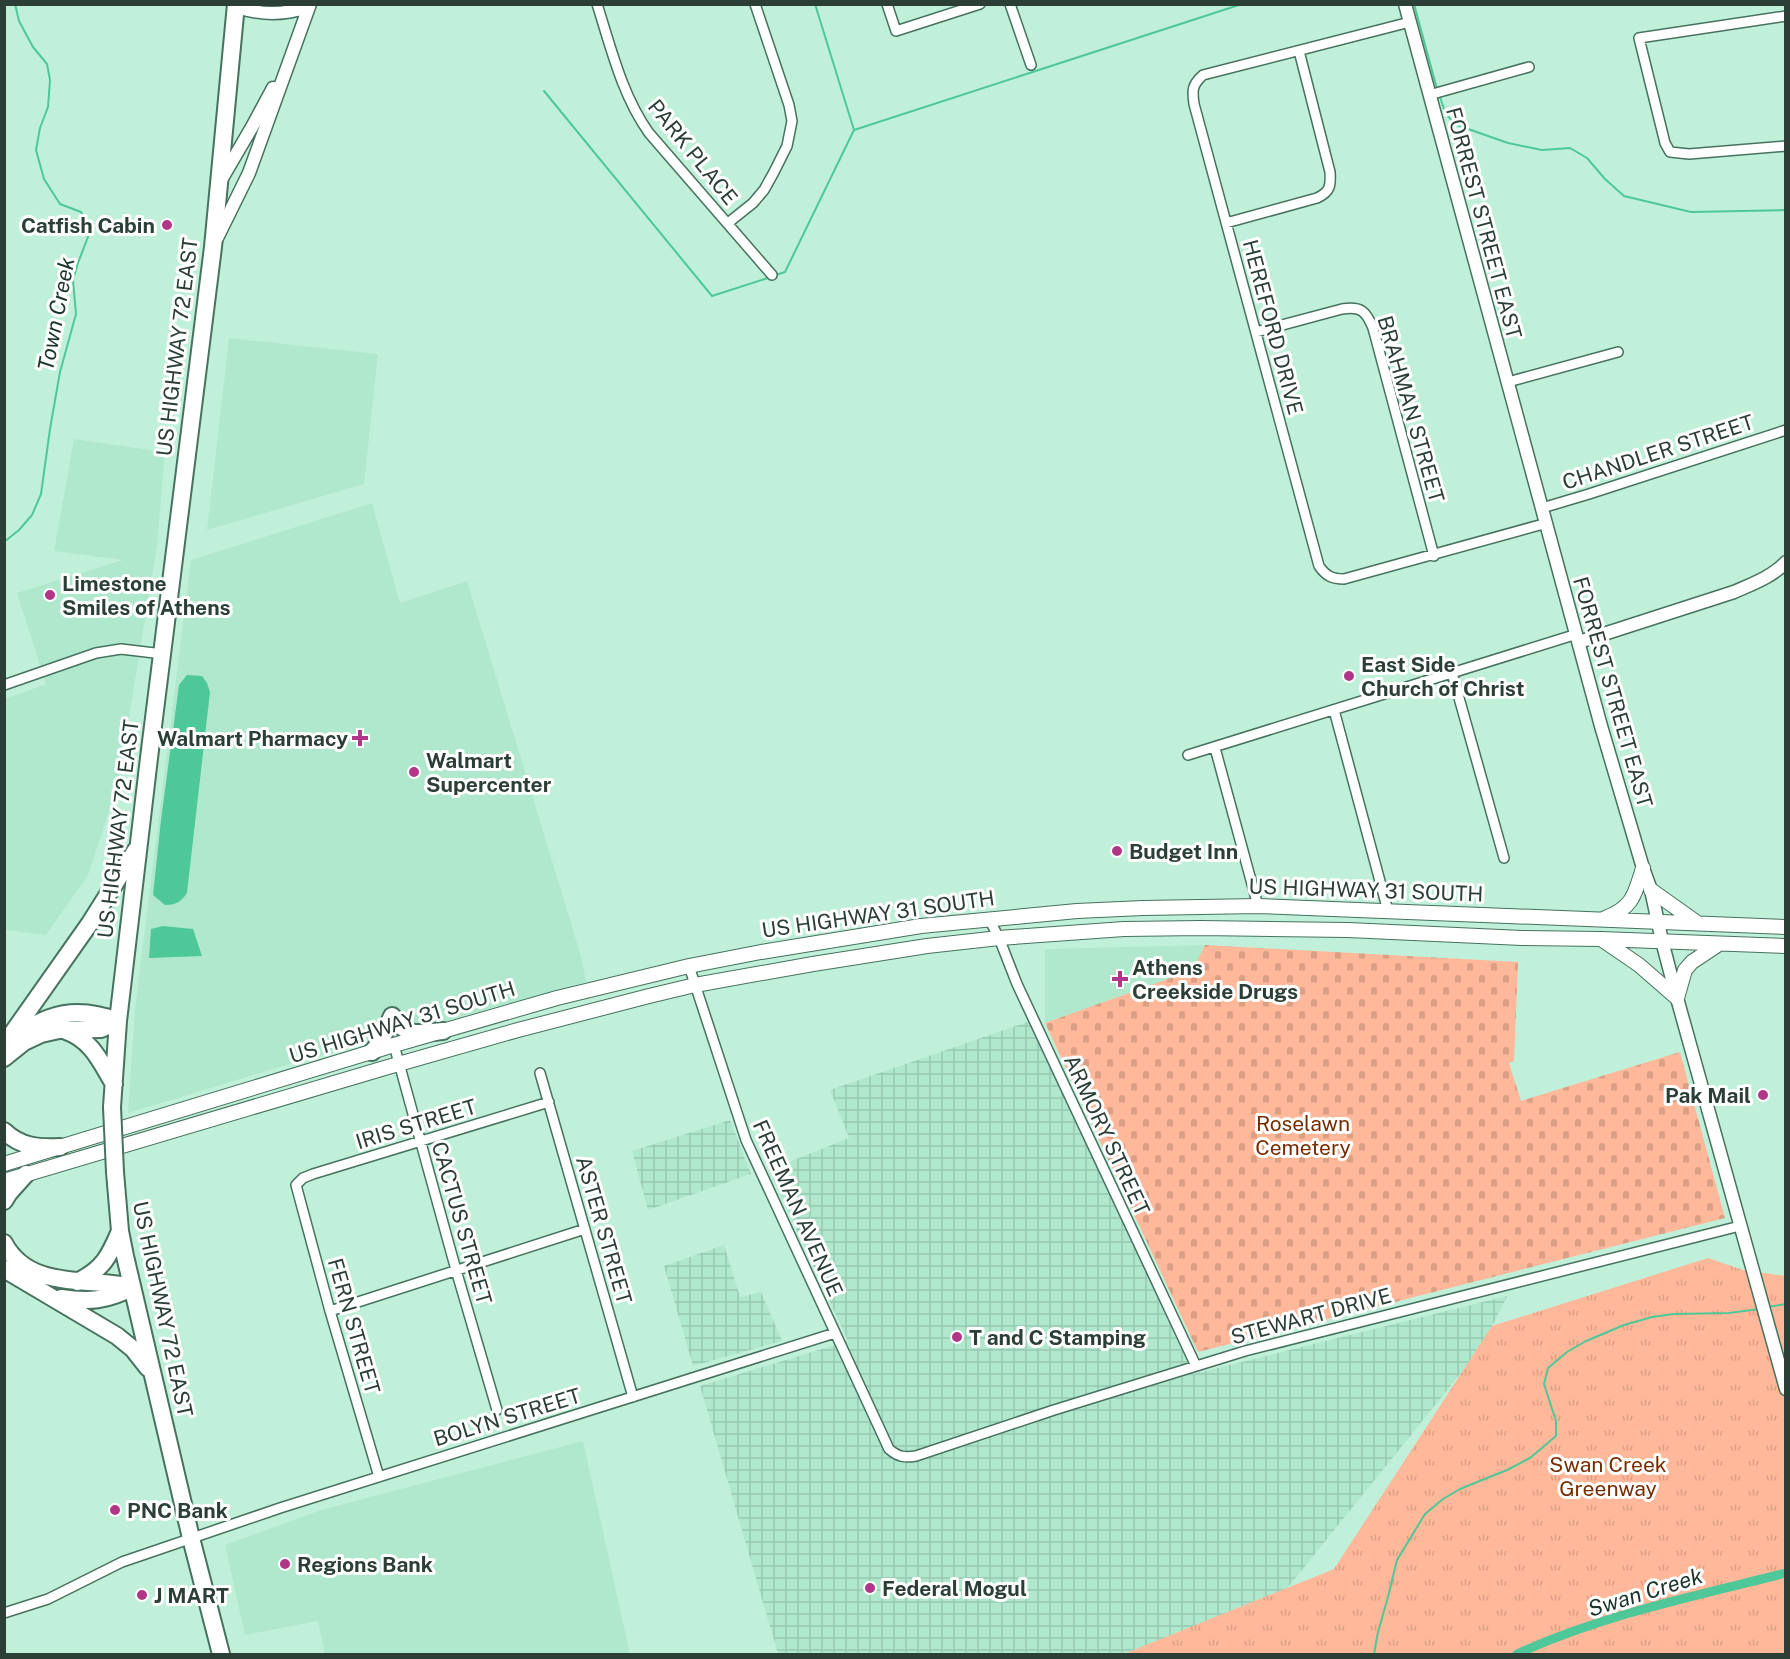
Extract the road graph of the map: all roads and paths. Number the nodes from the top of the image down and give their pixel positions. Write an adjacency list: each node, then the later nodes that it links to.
1 (597, 4): 18 (street, PARK PLACE)
2 (755, 4): 18 (street)
3 (887, 4): 4 (street)
4 (980, 4)
5 (1010, 4): 13 (street)
6 (1405, 4): 10 (street, FORREST STREET EAST)
7 (236, 6): 8 (street); 17 (highway, US HIGHWAY 72 EAST)
8 (310, 6): 11 (street)
9 (1785, 16): 16 (street)
10 (1410, 22): 12 (street, HEREFORD DRIVE); 15 (street, FORREST STREET EAST)
11 (294, 47): 17 (street); 20 (street)
12 (1299, 51): 19 (street); 19 (street, HEREFORD DRIVE)
13 (1031, 65)
14 (1528, 67): 15 (street)
15 (1429, 95): 24 (street, FORREST STREET EAST)
16 (1785, 147)
17 (218, 186): 20 (highway, US HIGHWAY 72 EAST)
18 (728, 223): 21 (street, PARK PLACE)
19 (1226, 223): 22 (street, HEREFORD DRIVE)
20 (213, 247): 31 (highway, US HIGHWAY 72 EAST)
21 (772, 275)
22 (1256, 332): 28 (street, HEREFORD DRIVE); 28 (street, BRAHMAN STREET)
23 (1618, 352): 24 (street)
24 (1508, 382): 26 (street, FORREST STREET EAST)
25 (1785, 430): 26 (street, CHANDLER STREET)
26 (1542, 508): 27 (street, FORREST STREET EAST)
27 (1546, 523): 28 (street, HEREFORD DRIVE); 30 (street, FORREST STREET EAST)
28 (1434, 556)
29 (1784, 565): 30 (street)
30 (1578, 638): 32 (street); 39 (street, FORREST STREET EAST)
31 (163, 654): 33 (street); 37 (highway, US HIGHWAY 72 EAST)
32 (1452, 673): 34 (street); 38 (street)
33 (4, 685)
34 (1334, 710): 35 (street); 42 (street)
35 (1215, 748): 36 (street); 41 (street)
36 (1188, 755)
37 (139, 844): 56 (highway, US HIGHWAY 72 EAST); 60 (highway)
38 (1504, 858)
39 (1643, 868): 40 (street, FORREST STREET EAST); 44 (main road)
40 (1651, 890): 45 (street, FORREST STREET EAST); 46 (main road)
41 (1258, 906): 42 (main road, US HIGHWAY 31 SOUTH); 43 (main road, US HIGHWAY 31 SOUTH)
42 (1388, 911): 44 (main road, US HIGHWAY 31 SOUTH)
43 (989, 919): 48 (street, ARMORY STREET); 53 (main road, US HIGHWAY 31 SOUTH)
44 (1602, 919): 45 (main road, US HIGHWAY 31 SOUTH)
45 (1658, 922): 46 (main road, US HIGHWAY 31 SOUTH); 50 (street, FORREST STREET EAST)
46 (1697, 924): 47 (main road, US HIGHWAY 31 SOUTH)
47 (1785, 927)
48 (999, 938): 49 (main road, US HIGHWAY 31 SOUTH); 54 (main road, US HIGHWAY 31 SOUTH); 86 (street, ARMORY STREET)
49 (1601, 939): 50 (main road, US HIGHWAY 31 SOUTH); 55 (main road)
50 (1662, 941): 51 (main road, US HIGHWAY 31 SOUTH); 55 (street, FORREST STREET EAST)
51 (1719, 944): 52 (main road, US HIGHWAY 31 SOUTH); 55 (main road)
52 (1785, 946)
53 (688, 966): 54 (street, FREEMAN AVENUE); 58 (main road, US HIGHWAY 31 SOUTH)
54 (695, 985): 63 (main road, US HIGHWAY 31 SOUTH); 85 (street, FREEMAN AVENUE)
55 (1677, 998): 75 (street, FORREST STREET EAST)
56 (118, 1021): 57 (highway); 60 (highway); 65 (highway, US HIGHWAY 72 EAST)
57 (59, 1030): 62 (highway); 65 (highway)
58 (443, 1031): 59 (main road, US HIGHWAY 31 SOUTH); 61 (highway)
59 (394, 1045): 61 (main road, US HIGHWAY 31 SOUTH); 63 (street, CACTUS STREET)
60 (4, 1046)
61 (372, 1052): 69 (main road, US HIGHWAY 31 SOUTH)
62 (4, 1058)
63 (399, 1064): 68 (street, CACTUS STREET); 71 (main road, US HIGHWAY 31 SOUTH)
64 (540, 1072): 66 (street, ASTER STREET)
65 (114, 1084): 77 (highway, US HIGHWAY 72 EAST, bridge)
66 (549, 1102): 68 (street, IRIS STREET); 76 (street, ASTER STREET)
67 (4, 1131): 69 (highway)
68 (421, 1142): 73 (street, IRIS STREET); 80 (street, CACTUS STREET)
69 (60, 1147): 70 (main road, US HIGHWAY 31 SOUTH)
70 (4, 1164)
71 (27, 1174): 72 (main road, US HIGHWAY 31 SOUTH); 74 (highway)
72 (4, 1180)
73 (296, 1185): 84 (street, FERN STREET)
74 (4, 1201)
75 (1740, 1226): 86 (street, STEWART DRIVE); 88 (street, FORREST STREET EAST)
76 (585, 1229): 80 (street); 89 (street, ASTER STREET)
77 (120, 1231): 81 (highway); 82 (highway, US HIGHWAY 72 EAST)
78 (4, 1243): 81 (highway)
79 (4, 1269): 83 (highway)
80 (456, 1270): 84 (street); 90 (street, CACTUS STREET)
81 (77, 1282): 82 (highway)
82 (132, 1287): 83 (highway); 87 (highway, US HIGHWAY 72 EAST)
83 (51, 1295): 87 (highway)
84 (330, 1311): 92 (street, FERN STREET)
85 (835, 1334): 89 (street, BOLYN STREET); 91 (street, FREEMAN AVENUE)
86 (1196, 1366): 91 (street, STEWART DRIVE)
87 (152, 1373): 93 (highway, US HIGHWAY 72 EAST)
88 (1785, 1389)
89 (633, 1397): 92 (street, BOLYN STREET)
90 (497, 1410)
91 (897, 1455)
92 (379, 1477): 93 (street, BOLYN STREET)
93 (190, 1538): 94 (street, BOLYN STREET); 95 (highway, US HIGHWAY 72 EAST)
94 (4, 1613)
95 (220, 1653)

